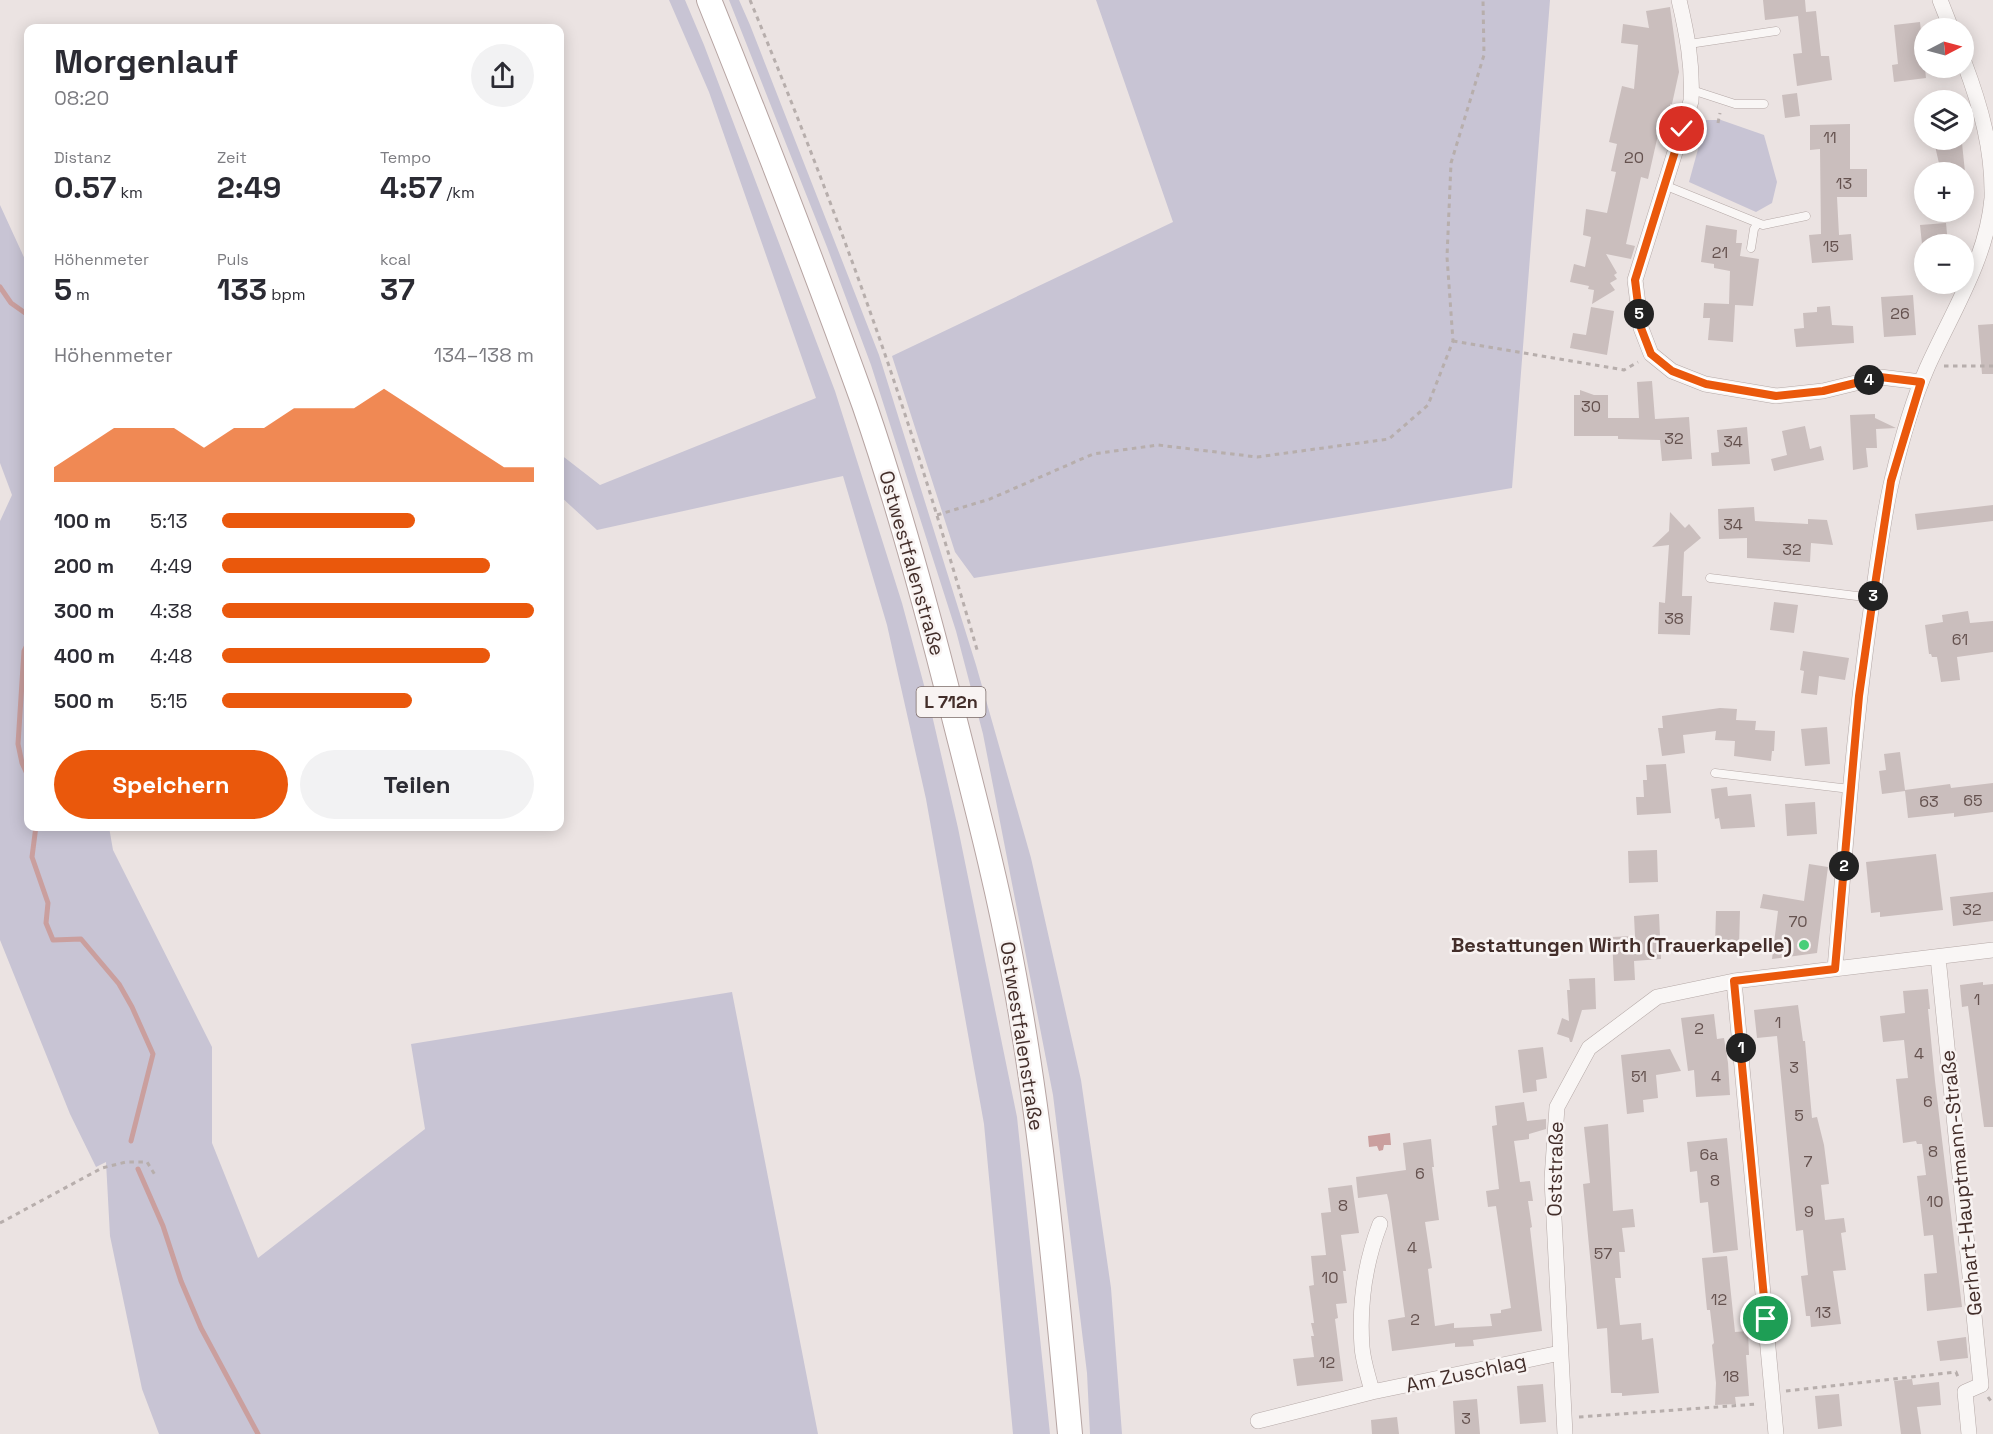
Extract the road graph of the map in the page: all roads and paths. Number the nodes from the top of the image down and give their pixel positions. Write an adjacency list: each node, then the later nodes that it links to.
1 (709, 0): 37 (main road, Ostwestfalenstraße / L 712n)
2 (750, 0): 21 (path)
3 (1483, 0): 16 (path)
4 (1679, 0): 8 (street)
5 (1940, 0): 6 (street)
6 (1947, 18)
7 (1776, 31): 8 (lane)
8 (1689, 44): 10 (street)
9 (1970, 78): 18 (street)
10 (1692, 90): 11 (lane); 12 (street)
11 (1764, 104)
12 (1664, 185): 14 (lane); 17 (street)
13 (1806, 216): 14 (lane)
14 (1758, 223): 15 (lane)
15 (1751, 248)
16 (1453, 341): 17 (path); 21 (path)
17 (1651, 354): 20 (street)
18 (1928, 366): 19 (path); 20 (street)
19 (1993, 366)
20 (1921, 382): 23 (street)
21 (937, 515): 24 (path)
22 (1710, 578): 23 (lane)
23 (1873, 598): 26 (street)
24 (978, 653)
25 (1715, 773): 26 (lane)
26 (1850, 789): 29 (street)
27 (1993, 950): 28 (street, Oststraße)
28 (1938, 957): 29 (street, Oststraße); 40 (street, Gerhart-Hauptmann-Straße)
29 (1835, 969): 30 (street, Oststraße)
30 (1734, 981): 34 (street, Oststraße); 39 (street)
31 (155, 1175): 32 (path)
32 (0, 1223)
33 (1380, 1224): 35 (street)
34 (1560, 1353): 35 (street, Am Zuschlag); 38 (street, Oststraße)
35 (1372, 1392): 36 (street, Am Zuschlag)
36 (1258, 1421)
37 (1070, 1434)
38 (1565, 1434)
39 (1776, 1434)
40 (1970, 1434)

